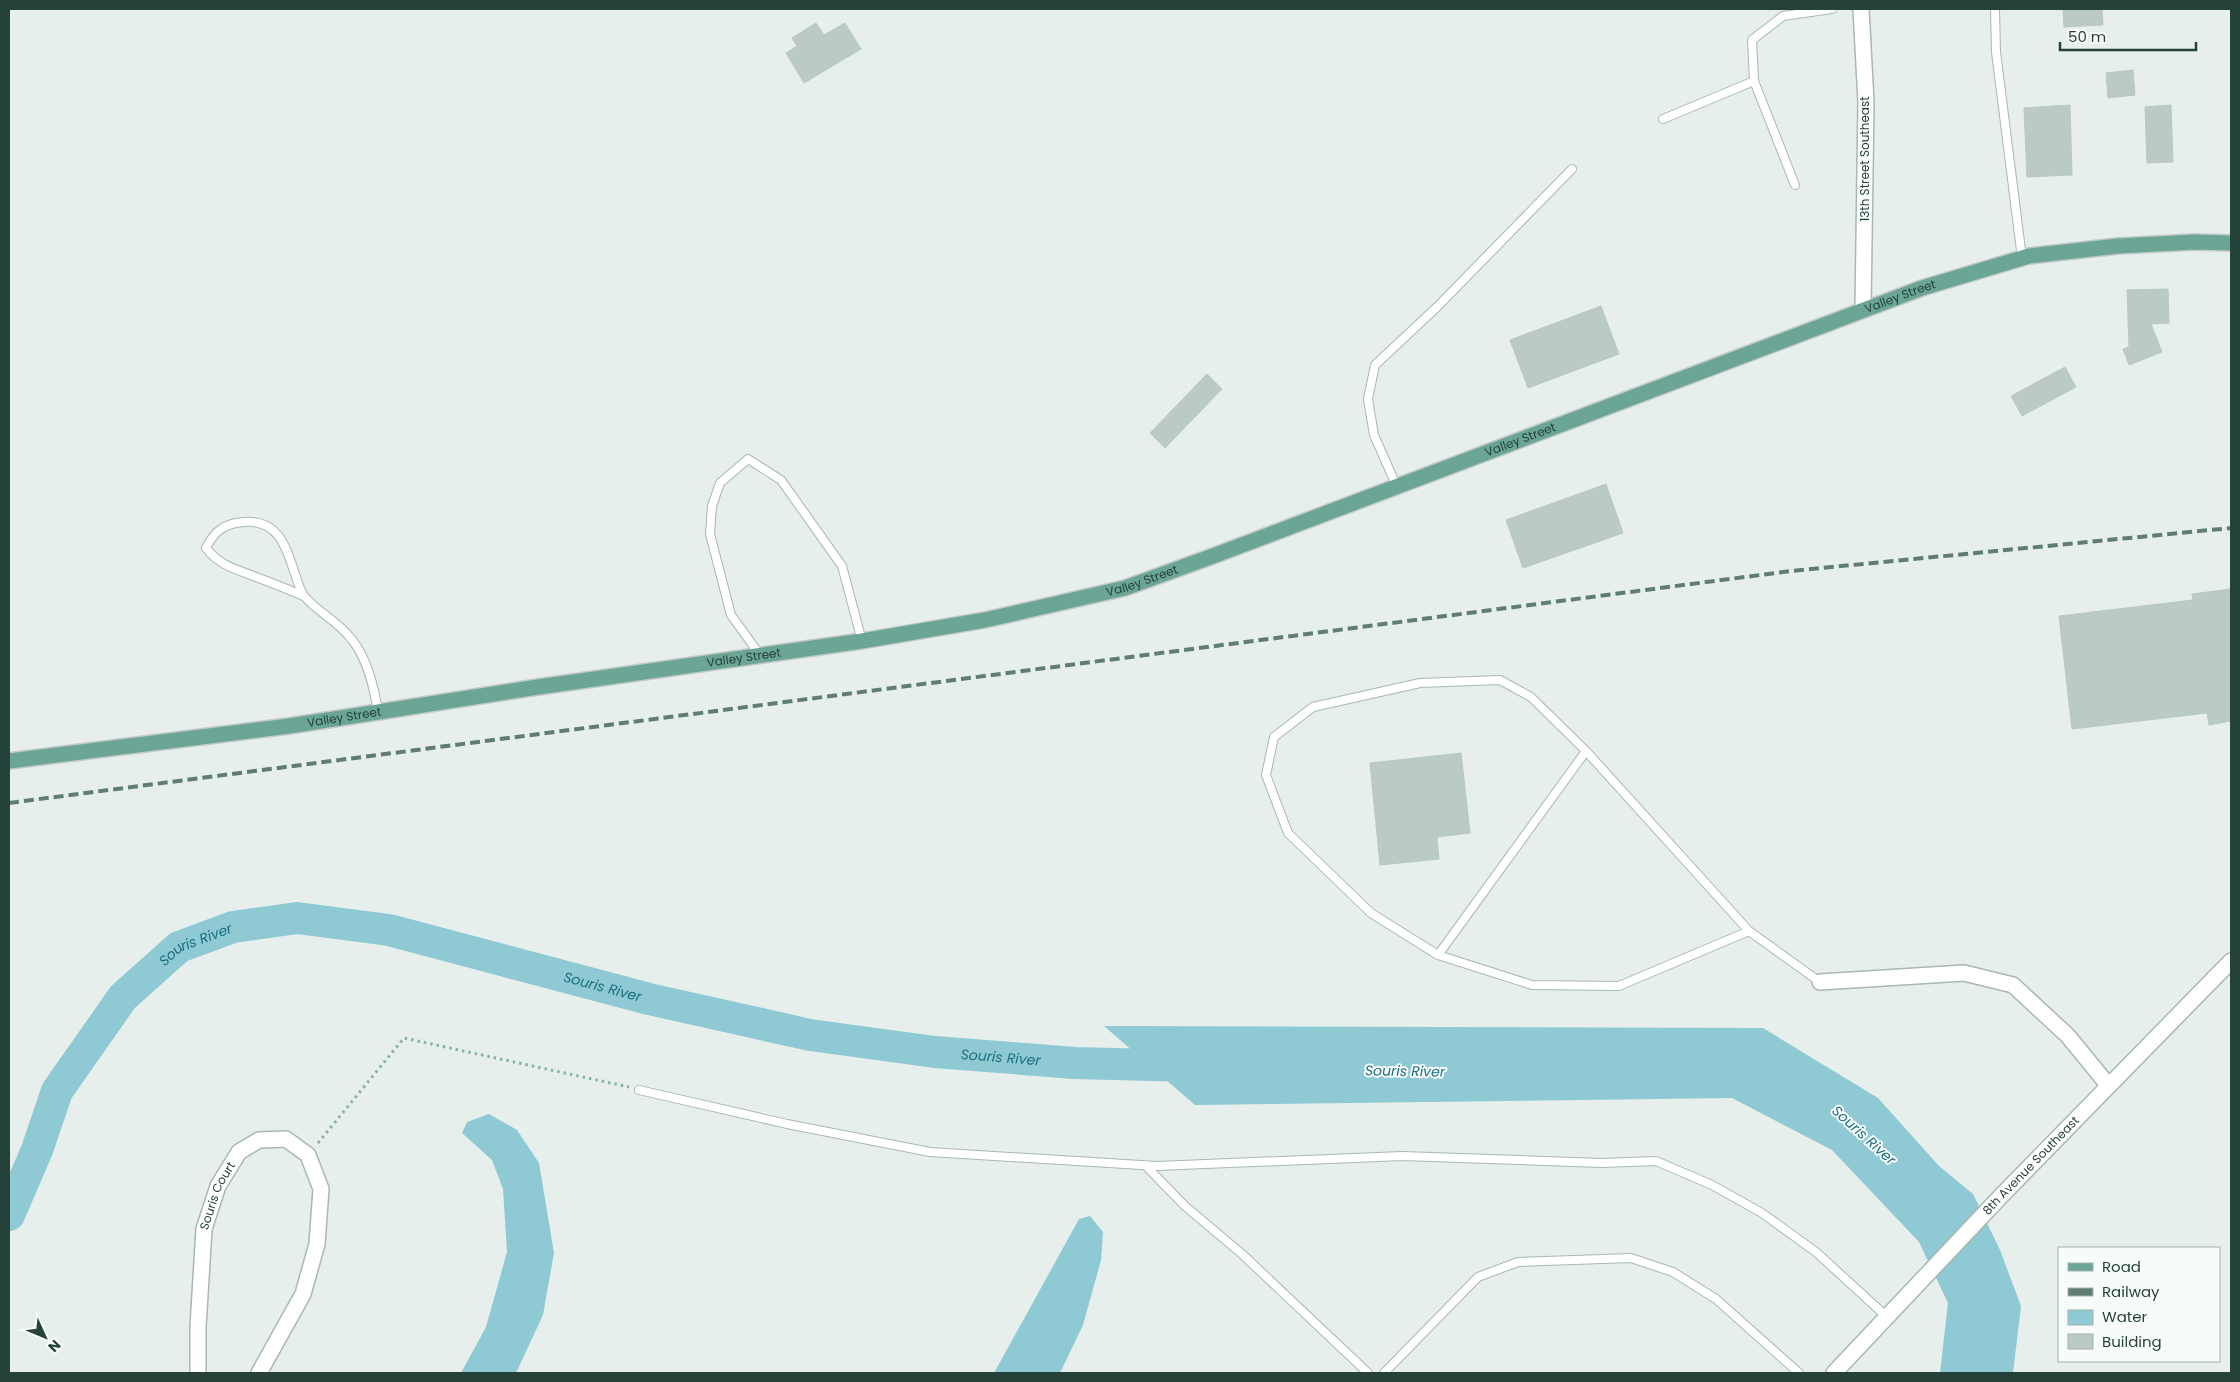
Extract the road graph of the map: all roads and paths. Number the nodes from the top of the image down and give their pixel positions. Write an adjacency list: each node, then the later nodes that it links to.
1 (1832, 9): 4 (lane)
2 (1861, 9): 10 (street, 13th Street Southeast)
3 (1995, 9): 9 (lane)
4 (1754, 81): 5 (lane); 7 (lane)
5 (1663, 119)
6 (1572, 169): 11 (lane)
7 (1795, 185)
8 (2231, 243): 9 (main road, Valley Street)
9 (2022, 258): 10 (main road, Valley Street)
10 (1863, 309): 11 (main road, Valley Street)
11 (1397, 487): 13 (main road, Valley Street)
12 (303, 596): 12 (lane); 15 (lane)
13 (862, 641): 14 (main road, Valley Street); 14 (lane)
14 (760, 656): 15 (main road, Valley Street)
15 (378, 712): 17 (main road, Valley Street)
16 (1586, 751): 18 (lane); 19 (lane); 19 (lane)
17 (9, 761)
18 (1749, 931): 19 (lane); 21 (lane)
19 (1438, 955)
20 (2231, 961): 22 (street, 8th Avenue Southeast)
21 (1820, 982): 22 (street)
22 (2108, 1085): 26 (street, 8th Avenue Southeast)
23 (640, 1090): 24 (path); 25 (lane)
24 (308, 1155): 27 (street, Souris Court); 28 (street)
25 (1144, 1165): 26 (lane); 29 (lane)
26 (1887, 1317): 32 (street, 8th Avenue Southeast)
27 (198, 1373)
28 (260, 1373)
29 (1368, 1373)
30 (1384, 1373): 31 (lane)
31 (1799, 1373)
32 (1834, 1373)

